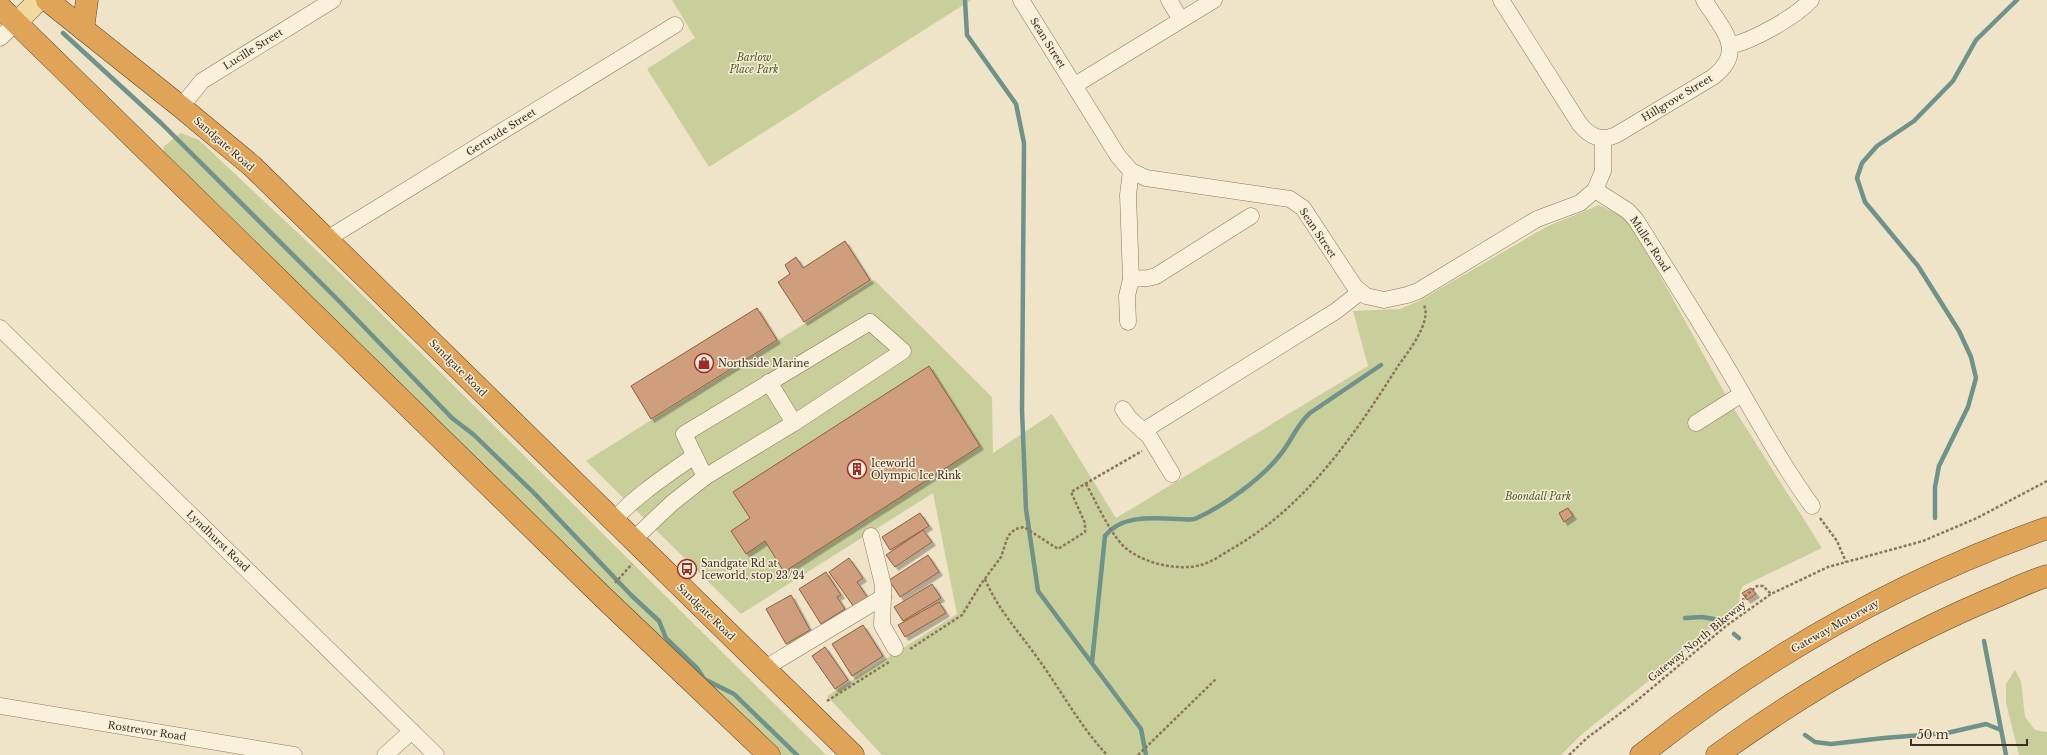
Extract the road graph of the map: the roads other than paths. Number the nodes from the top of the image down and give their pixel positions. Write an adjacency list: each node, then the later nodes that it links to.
1 (39, 0): 13 (main road)
2 (47, 0): 15 (highway, Sandgate Road)
3 (86, 0): 15 (highway)
4 (333, 0): 19 (street, Lucille Street)
5 (1021, 0): 18 (street, Sean Street)
6 (1169, 0): 12 (street)
7 (1214, 0): 12 (street)
8 (1500, 0): 20 (street)
9 (1704, 0): 17 (street)
10 (1811, 0): 17 (street)
11 (0, 7): 13 (highway)
12 (1181, 20): 18 (street)
13 (16, 23): 16 (street); 52 (highway)
14 (675, 25): 24 (street, Gertrude Street)
15 (83, 29): 19 (highway, Sandgate Road)
16 (0, 38)
17 (1730, 46): 20 (street, Hillgrove Street)
18 (1075, 85): 21 (street, Sean Street)
19 (181, 107): 24 (highway, Sandgate Road)
20 (1603, 139): 22 (street)
21 (1131, 171): 25 (street); 26 (street, Sean Street)
22 (1595, 190): 26 (street, Sean Street); 30 (street, Muller Road)
23 (1251, 216): 25 (street)
24 (327, 239): 39 (highway, Sandgate Road)
25 (1131, 279): 27 (street)
26 (1360, 292): 34 (street)
27 (1128, 322)
28 (0, 328): 48 (street, Lyndhurst Road)
29 (770, 382): 32 (street); 32 (street); 35 (street)
30 (1742, 394): 33 (street); 38 (street, Muller Road)
31 (1123, 409): 34 (street)
32 (794, 423): 37 (street)
33 (1696, 424)
34 (1143, 431): 36 (street)
35 (694, 456): 37 (street); 39 (street)
36 (1172, 474)
37 (705, 477): 42 (street)
38 (1812, 506)
39 (613, 521): 42 (highway, Sandgate Road)
40 (2047, 528): 54 (highway, Gateway Motorway)
41 (871, 536): 44 (street)
42 (635, 550): 46 (highway, Sandgate Road)
43 (2047, 576): 55 (highway)
44 (883, 597): 45 (street); 46 (street)
45 (896, 654)
46 (765, 668): 53 (highway, Sandgate Road)
47 (0, 706): 49 (street, Rostrevor Road)
48 (412, 731): 50 (street); 51 (street, Lyndhurst Road)
49 (294, 755)
50 (385, 755)
51 (436, 755)
52 (769, 755)
53 (853, 755)
54 (1641, 755)
55 (1718, 755)

